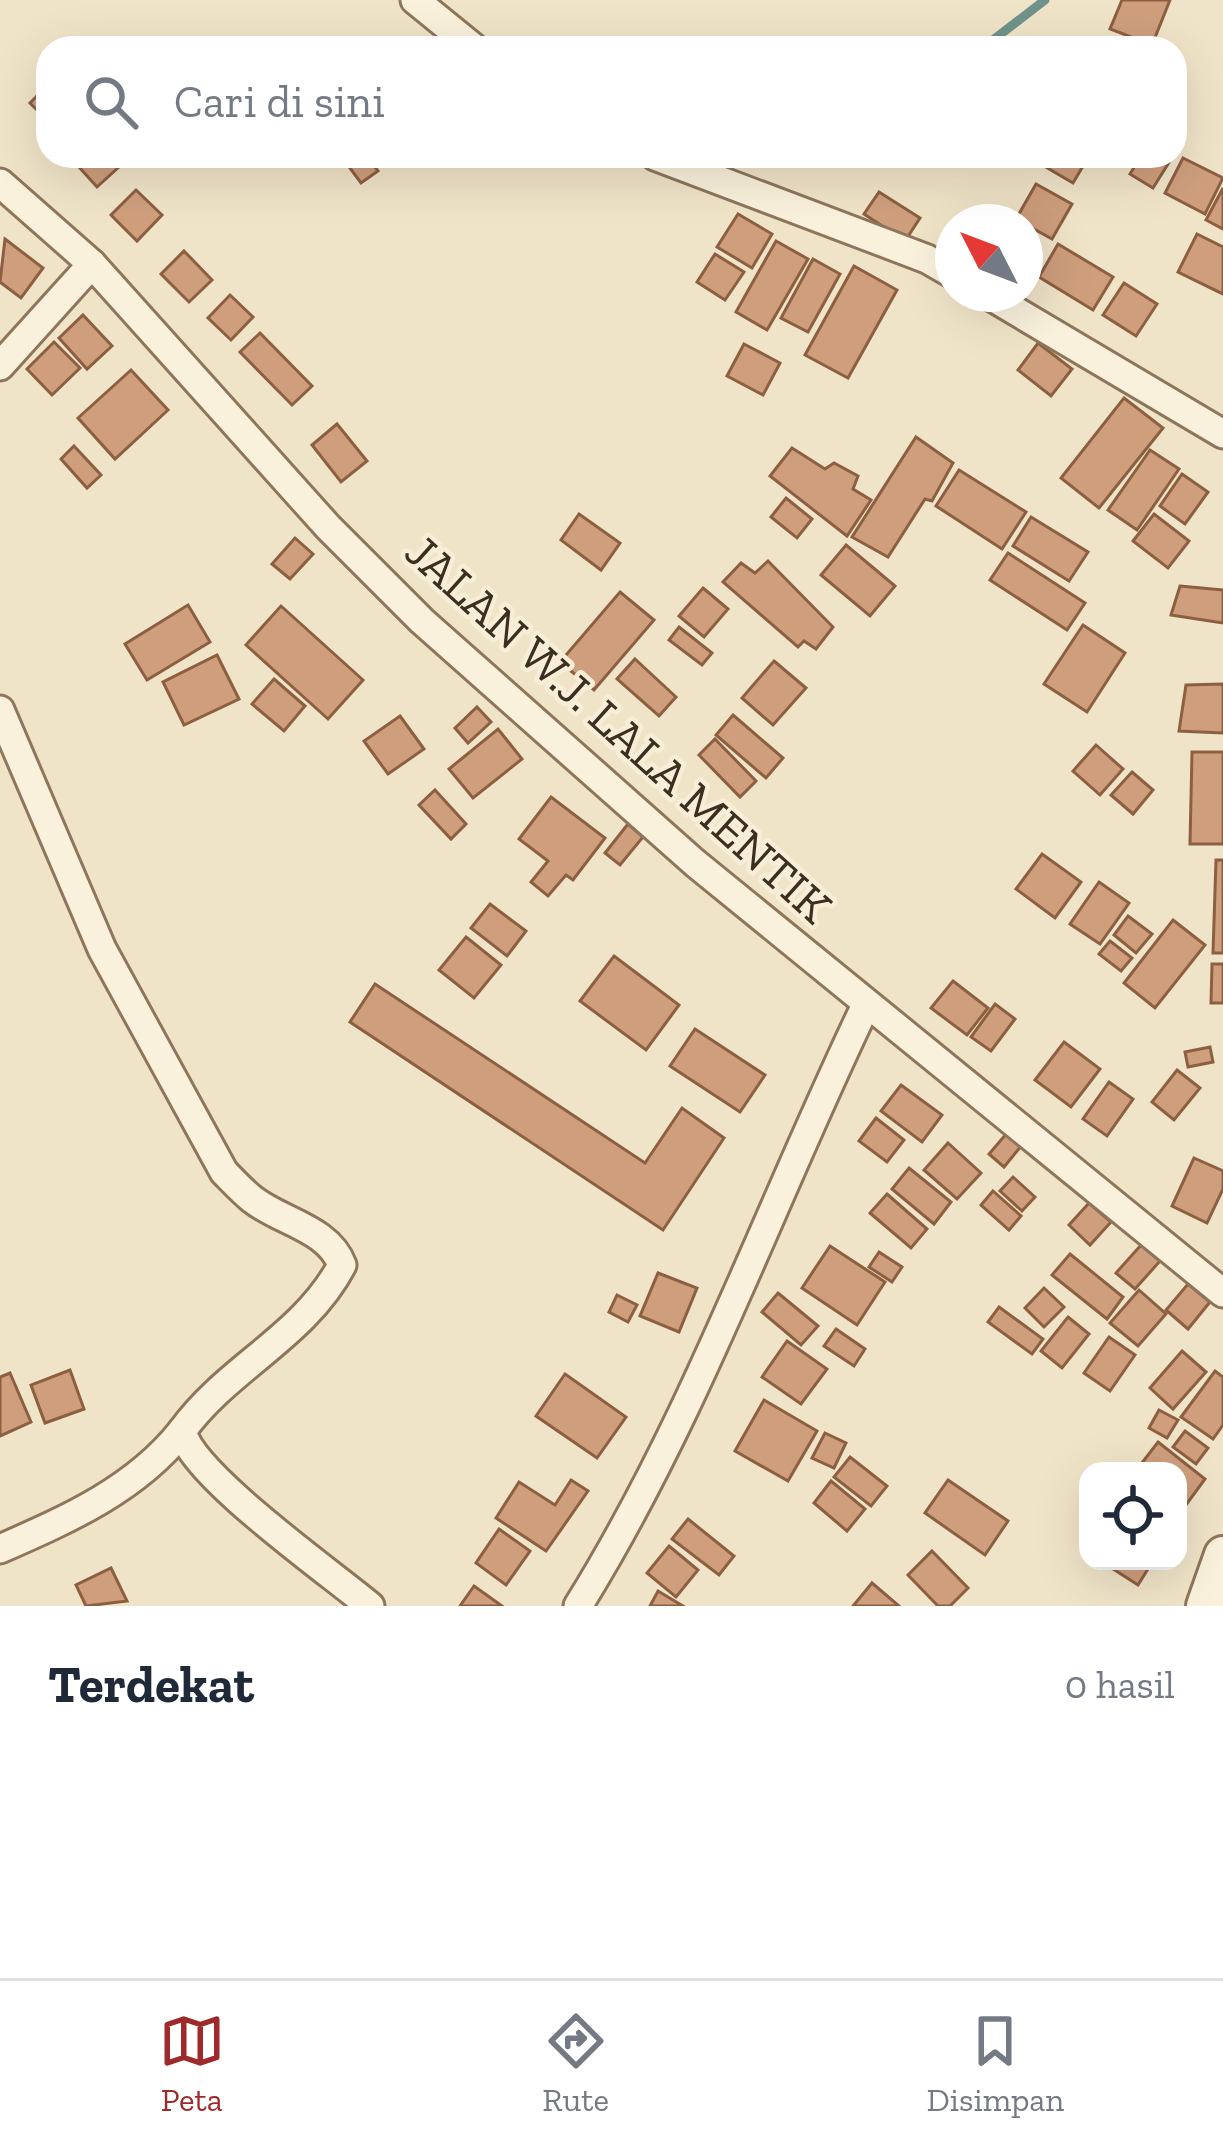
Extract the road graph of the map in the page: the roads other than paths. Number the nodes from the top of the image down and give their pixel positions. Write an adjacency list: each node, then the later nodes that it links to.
1 (415, 0): 2 (street)
2 (459, 36)
3 (687, 168): 5 (street)
4 (0, 183): 6 (street, JALAN W.J. LALA MENTIK)
5 (935, 263)
6 (92, 264): 8 (street); 11 (street, JALAN W.J. LALA MENTIK)
7 (1017, 312): 9 (street)
8 (0, 366)
9 (1223, 434)
10 (0, 710): 13 (street)
11 (866, 1005): 12 (street, JALAN W.J. LALA MENTIK); 17 (street)
12 (1223, 1293)
13 (182, 1431): 14 (street); 16 (street)
14 (0, 1549)
15 (1223, 1555): 18 (street)
16 (370, 1606)
17 (578, 1606)
18 (1204, 1606)

